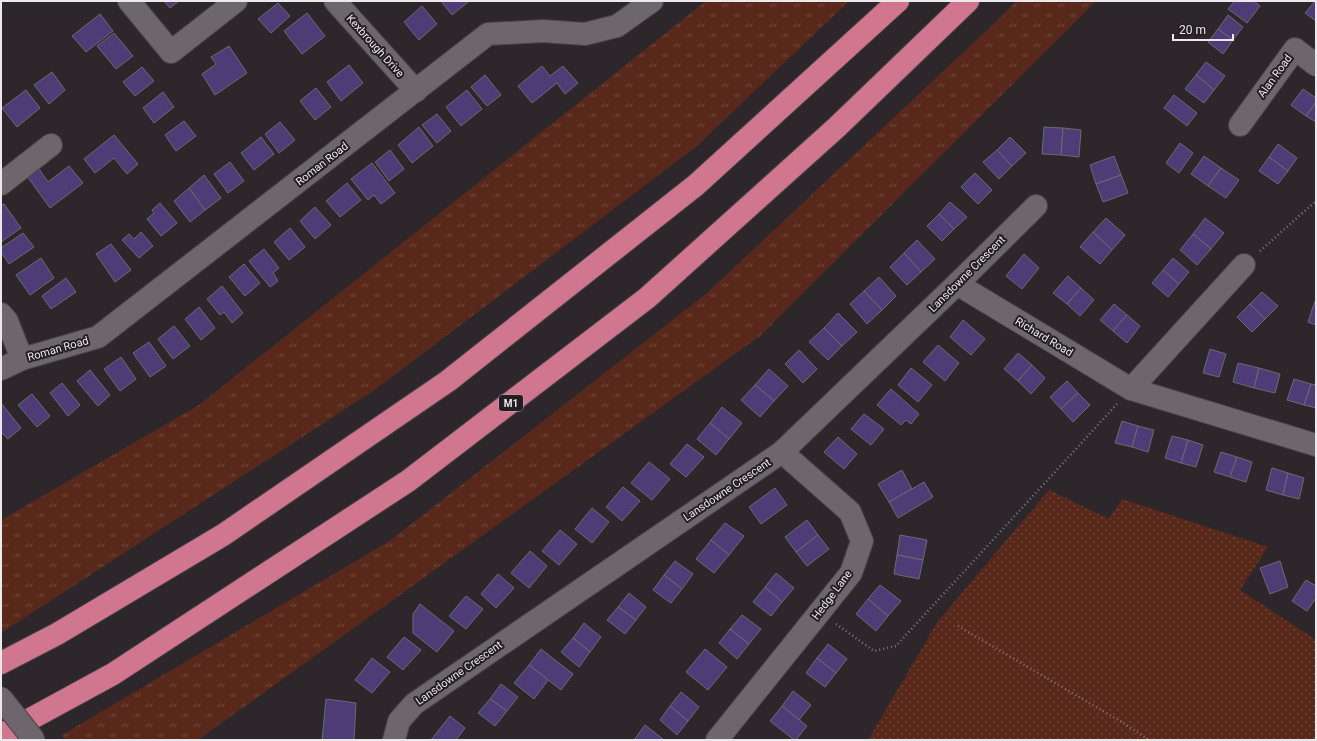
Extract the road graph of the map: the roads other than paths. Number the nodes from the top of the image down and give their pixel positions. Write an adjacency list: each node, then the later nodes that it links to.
1 (129, 1): 2 (street)
2 (236, 1)
3 (335, 1): 8 (street, Kexbrough Drive)
4 (652, 1): 8 (street, Roman Road)
5 (898, 1): 21 (highway)
6 (968, 1): 23 (highway, M1)
7 (1316, 65): 9 (street, Alan Road)
8 (416, 91): 16 (street, Roman Road)
9 (1240, 125)
10 (51, 145): 11 (street)
11 (1, 184)
12 (1036, 206): 14 (street, Lansdowne Crescent)
13 (1244, 265): 18 (street)
14 (957, 284): 18 (street, Richard Road); 20 (street, Lansdowne Crescent)
15 (1, 314): 16 (street)
16 (22, 359): 17 (street, Roman Road)
17 (1, 369)
18 (1131, 389): 19 (street, Richard Road)
19 (1316, 445)
20 (782, 452): 25 (street, Lansdowne Crescent); 26 (street, Hedge Lane)
21 (1, 664)
22 (1, 698): 24 (street, bridge)
23 (1, 736)
24 (34, 740)
25 (394, 740)
26 (717, 740)

